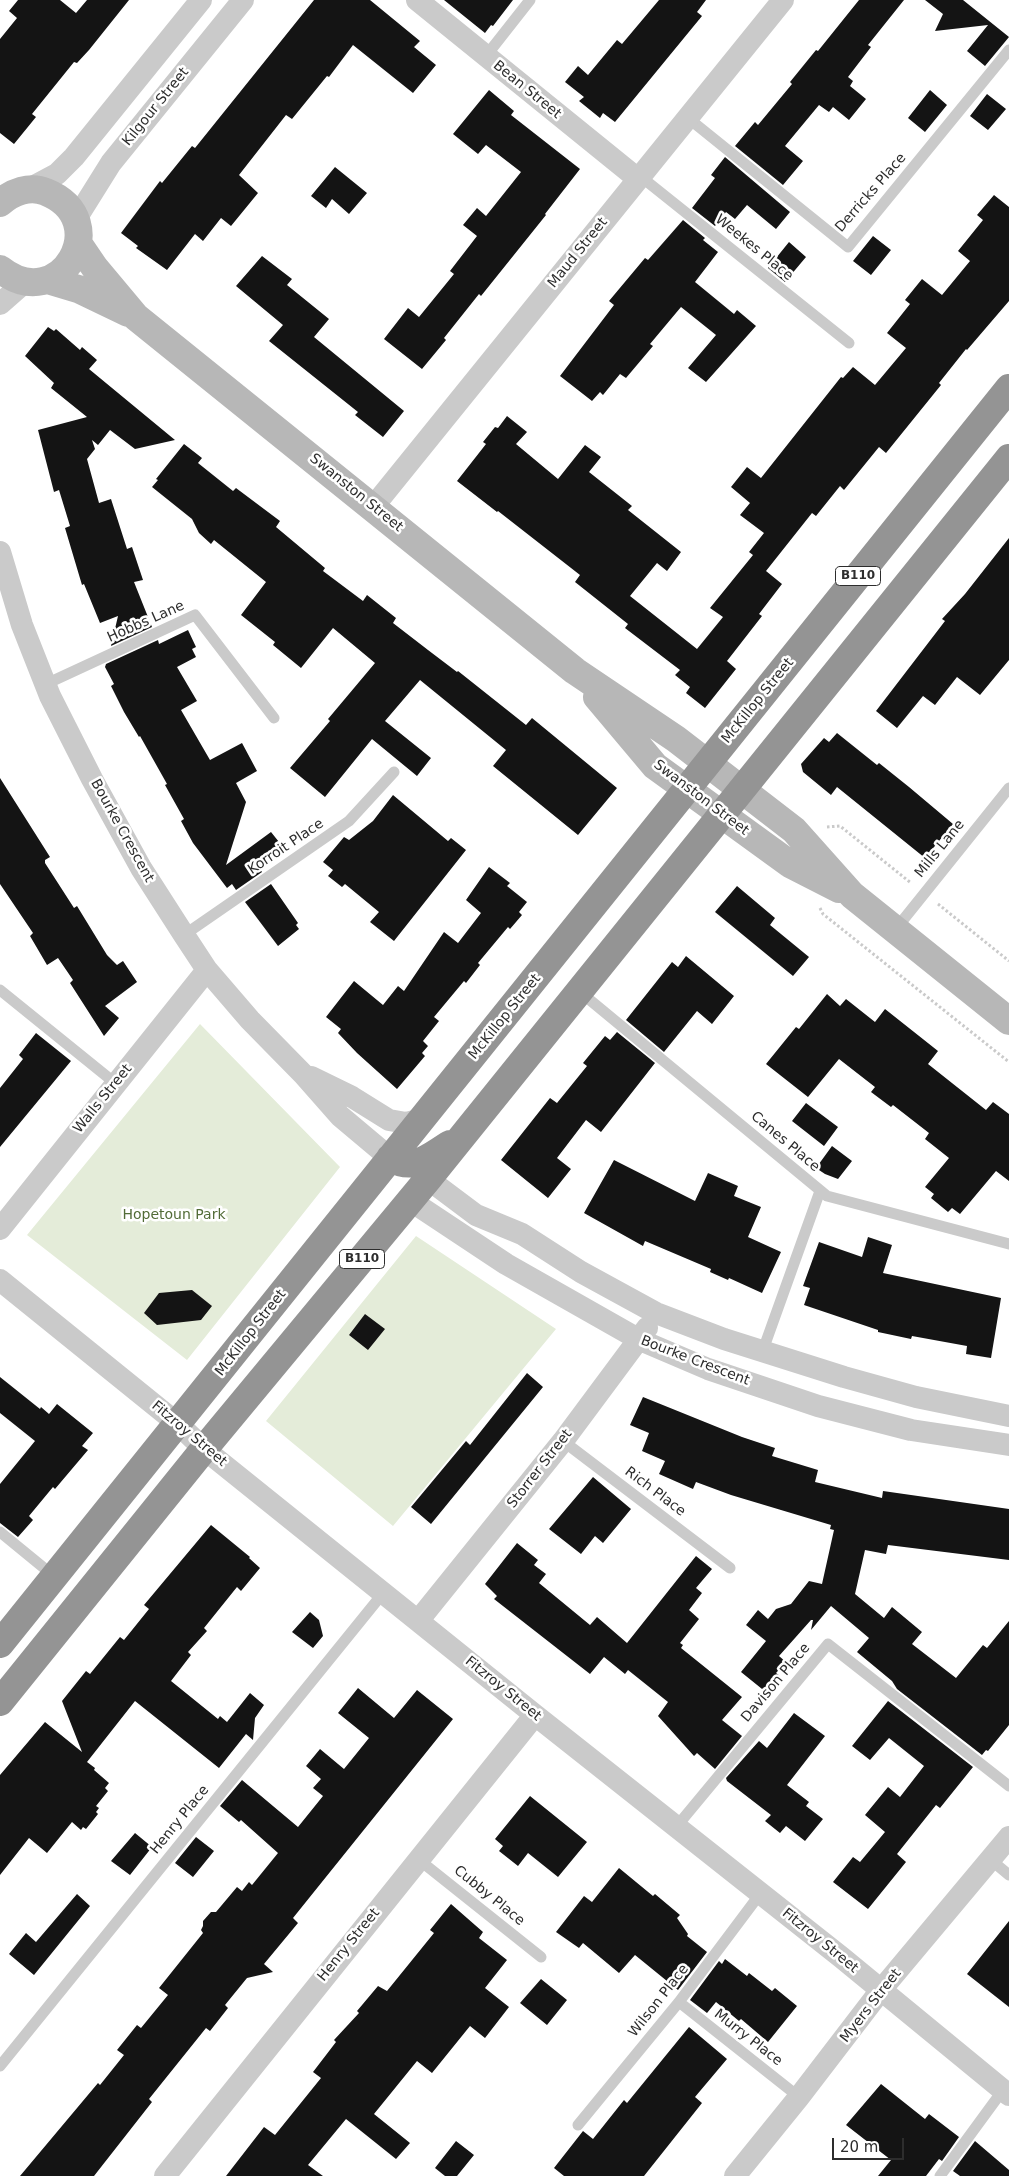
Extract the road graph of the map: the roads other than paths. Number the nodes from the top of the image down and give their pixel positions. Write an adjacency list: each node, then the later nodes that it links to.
1 (201, 0): 10 (street)
2 (243, 0): 11 (street, Kilgour Street)
3 (417, 0): 7 (street, Bean Street)
4 (530, 0): 7 (lane)
5 (783, 0): 8 (street, Maud Street)
6 (1009, 50): 8 (lane, Derricks Place)
7 (486, 56): 9 (street, Bean Street)
8 (688, 118): 9 (street, Maud Street)
9 (639, 178): 16 (lane, Weekes Place); 19 (street, Maud Street)
10 (8, 195): 11 (street, Swanston Street)
11 (77, 231): 13 (street); 15 (street, Swanston Street)
12 (0, 269): 13 (street, Swanston Street)
13 (36, 281): 14 (street); 15 (street, Swanston Street)
14 (0, 304)
15 (136, 317): 19 (street, Swanston Street)
16 (849, 343)
17 (1009, 388): 24 (highway, McKillop Street / B110)
18 (1009, 458): 28 (highway, B110)
19 (373, 507): 21 (street, Swanston Street)
20 (0, 552): 22 (street, Bourke Crescent)
21 (575, 671): 24 (street, Swanston Street); 27 (street, Swanston Street)
22 (46, 684): 23 (lane, Hobbs Lane); 32 (street, Bourke Crescent)
23 (274, 718)
24 (707, 763): 27 (highway, McKillop Street / B110); 28 (street, Swanston Street)
25 (394, 772): 32 (lane, Korroit Place)
26 (1009, 788): 31 (lane, Mills Lane)
27 (687, 789): 29 (street, Swanston Street); 39 (highway, McKillop Street / B110)
28 (742, 790): 29 (highway, B110); 30 (street, Swanston Street)
29 (722, 815): 30 (street, Swanston Street); 35 (highway, B110)
30 (852, 895): 31 (street, Swanston Street)
31 (895, 930): 36 (street, Swanston Street)
32 (184, 935): 33 (street, Bourke Crescent)
33 (207, 970): 37 (street, Bourke Crescent); 38 (street, Walls Street)
34 (0, 990): 38 (lane)
35 (579, 991): 40 (highway, B110); 43 (lane, Canes Place)
36 (1009, 1021)
37 (303, 1074): 39 (street, Bourke Crescent); 41 (street, Bourke Crescent)
38 (115, 1083): 45 (street, Walls Street)
39 (422, 1119): 41 (highway, McKillop Street / B110)
40 (460, 1138): 41 (highway); 42 (highway, B110)
41 (390, 1158): 53 (highway, McKillop Street / B110)
42 (428, 1179): 44 (highway, B110); 48 (street)
43 (820, 1191): 46 (lane, Canes Place); 50 (lane)
44 (411, 1201): 49 (street, Bourke Crescent); 56 (highway, B110)
45 (0, 1228)
46 (1009, 1244)
47 (0, 1280): 53 (street, Fitzroy Street)
48 (656, 1313): 49 (street, Storrer Street); 50 (street)
49 (640, 1340): 51 (street, Bourke Crescent); 54 (street, Storrer Street)
50 (763, 1350): 51 (street); 52 (street)
51 (751, 1383): 55 (street, Bourke Crescent)
52 (1009, 1416)
53 (178, 1424): 56 (street, Fitzroy Street); 59 (highway, McKillop Street / B110)
54 (563, 1440): 58 (lane, Rich Place); 61 (street, Storrer Street)
55 (1009, 1445)
56 (204, 1449): 60 (street, Fitzroy Street); 63 (highway, B110)
57 (0, 1532): 59 (lane)
58 (730, 1568)
59 (55, 1577): 62 (highway, McKillop Street / B110)
60 (384, 1592): 61 (street, Fitzroy Street); 75 (lane, Henry Place)
61 (418, 1621): 64 (street, Fitzroy Street)
62 (0, 1644)
63 (0, 1702)
64 (535, 1715): 66 (street, Fitzroy Street); 68 (street, Henry Street)
65 (1009, 1786): 66 (lane, Davison Place)
66 (677, 1826): 71 (street, Fitzroy Street)
67 (1009, 1837): 69 (street, Myers Street)
68 (418, 1859): 72 (lane, Cubby Place); 79 (street, Henry Street)
69 (991, 1860): 70 (lane); 73 (street, Myers Street)
70 (1009, 1875)
71 (760, 1894): 73 (street, Fitzroy Street); 74 (lane, Wilson Place)
72 (541, 1957)
73 (881, 1990): 76 (street, Fitzroy Street); 77 (street, Myers Street)
74 (679, 2002): 77 (lane, Murry Place); 78 (lane, Wilson Place)
75 (0, 2066)
76 (1006, 2092): 81 (lane)
77 (799, 2098): 80 (street, Myers Street)
78 (578, 2125)
79 (165, 2176)
80 (735, 2176)
81 (940, 2176)

